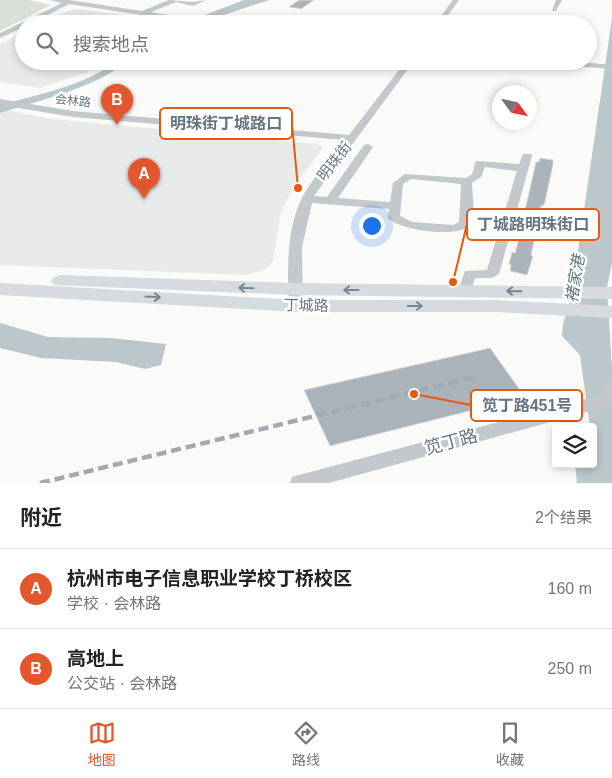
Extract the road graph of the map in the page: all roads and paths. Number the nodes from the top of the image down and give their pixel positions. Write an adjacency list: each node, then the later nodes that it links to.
1 (53, 0): 6 (street)
2 (176, 0): 3 (street); 8 (street)
3 (203, 0)
4 (456, 0): 11 (street)
5 (558, 0): 7 (street)
6 (71, 1): 8 (street); 9 (street)
7 (554, 10)
8 (142, 13): 10 (street)
9 (42, 15)
10 (156, 15)
11 (445, 15)
12 (15, 28): 13 (street)
13 (0, 36)
14 (597, 66): 15 (street)
15 (612, 67)
16 (403, 70): 18 (street, 明珠街)
17 (0, 102): 18 (street, 会林路)
18 (352, 138): 21 (street, 明珠街)
19 (368, 147): 22 (street)
20 (466, 181): 23 (street); 23 (street); 26 (street)
21 (307, 200): 22 (street); 28 (street, 明珠街)
22 (330, 201): 23 (street)
23 (395, 206)
24 (0, 278): 28 (main road, 丁城路, one-way to 24)
25 (0, 289): 28 (main road, 丁城路, one-way to 28)
26 (465, 290): 28 (main road, 丁城路, one-way to 28); 29 (main road, 丁城路, one-way to 26)
27 (612, 293): 29 (main road, 丁城路)
28 (296, 297): 29 (main road, 丁城路, one-way to 29)
29 (560, 301): 30 (main road, 丁城路)
30 (612, 312)
31 (609, 396): 32 (street, 笕丁路)
32 (305, 482)

